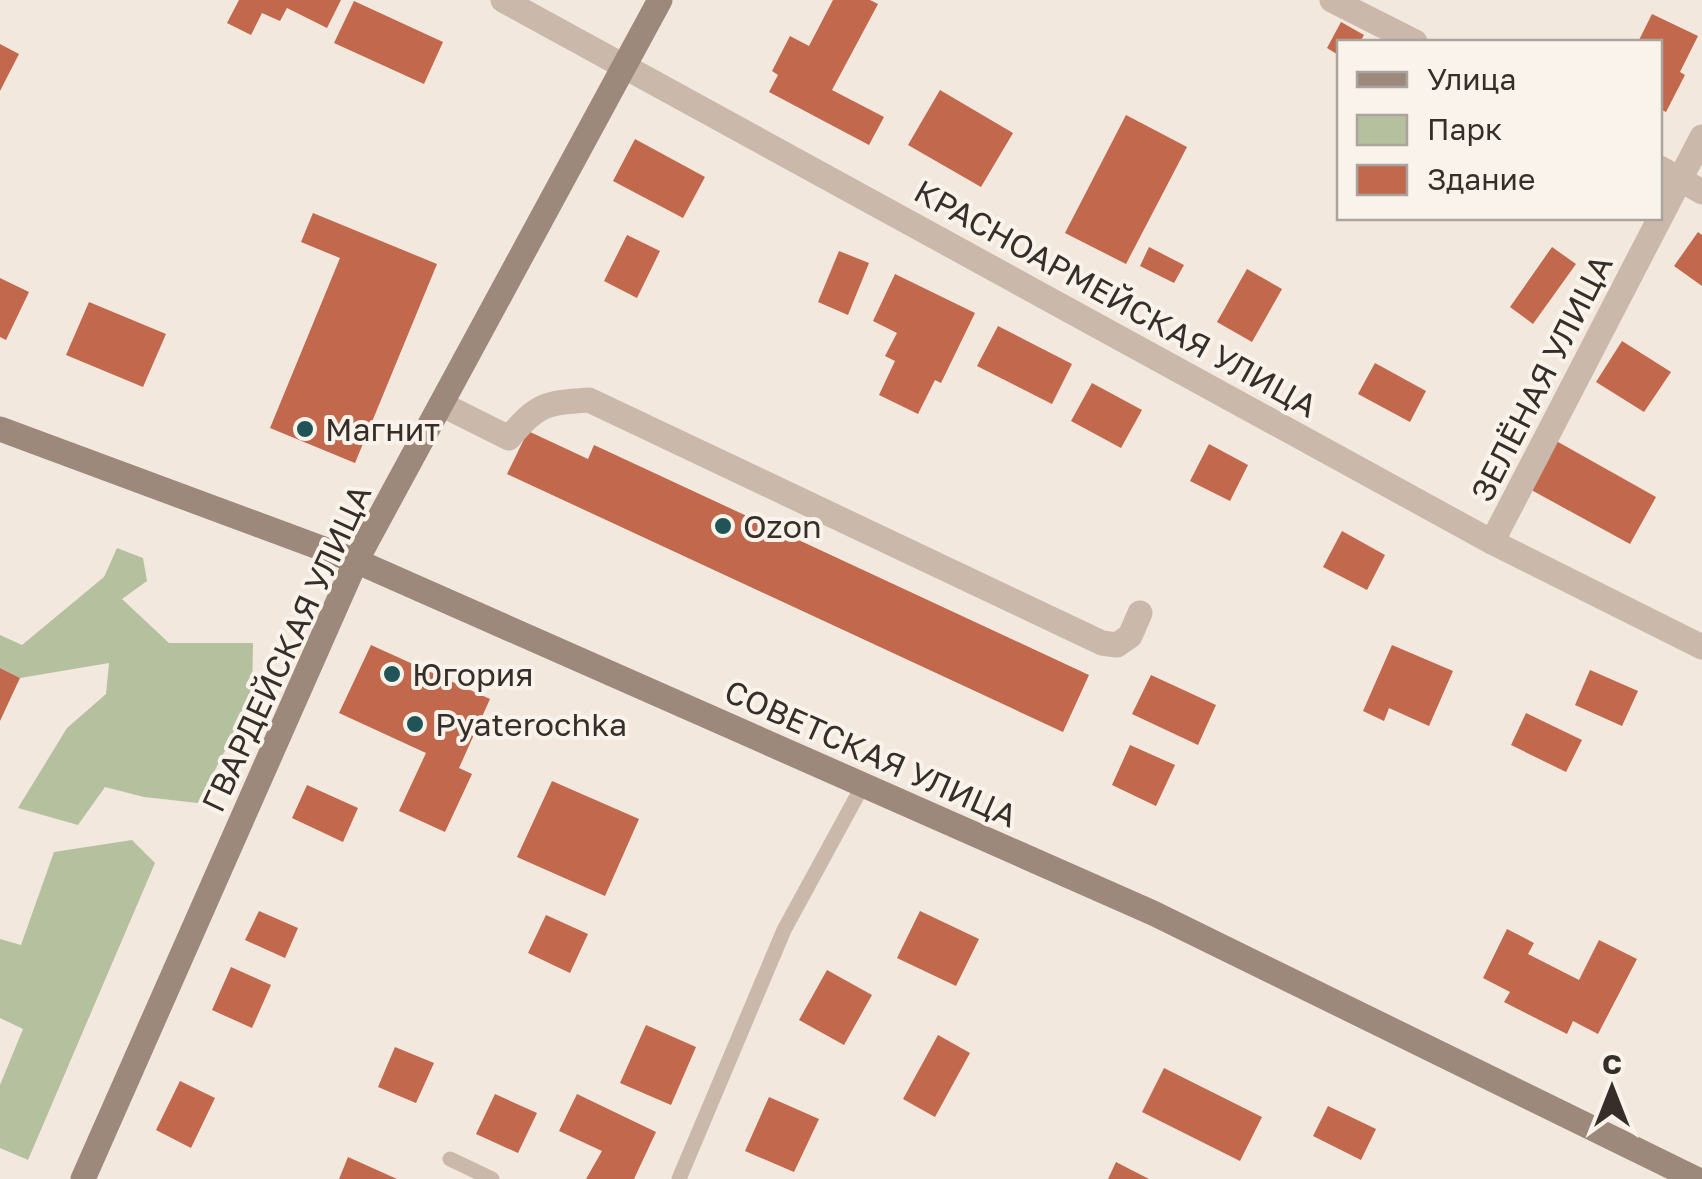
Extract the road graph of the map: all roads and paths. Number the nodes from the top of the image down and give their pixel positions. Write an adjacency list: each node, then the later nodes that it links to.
1 (503, 0): 5 (street, КРАСНОАРМЕЙСКАЯ УЛИЦА)
2 (660, 0): 5 (main road, ГВАРДЕЙСКАЯ УЛИЦА)
3 (1332, 0): 4 (street)
4 (1411, 40)
5 (626, 66): 10 (main road, ГВАРДЕЙСКАЯ УЛИЦА); 12 (street, КРАСНОАРМЕЙСКАЯ УЛИЦА)
6 (1702, 136): 7 (street, ЗЕЛЁНАЯ УЛИЦА)
7 (1681, 180): 8 (street, ЗЕЛЁНАЯ УЛИЦА)
8 (1662, 216)
9 (1660, 220): 12 (street, ЗЕЛЁНАЯ УЛИЦА)
10 (441, 404): 13 (main road, ГВАРДЕЙСКАЯ УЛИЦА); 14 (street)
11 (0, 429): 13 (main road, СОВЕТСКАЯ УЛИЦА)
12 (1492, 542): 15 (street, КРАСНОАРМЕЙСКАЯ УЛИЦА)
13 (356, 561): 16 (main road, СОВЕТСКАЯ УЛИЦА); 18 (main road, ГВАРДЕЙСКАЯ УЛИЦА)
14 (1140, 613)
15 (1702, 647)
16 (863, 786): 20 (lane); 21 (main road, СОВЕТСКАЯ УЛИЦА)
17 (450, 1159): 19 (lane)
18 (83, 1179)
19 (492, 1179)
20 (679, 1179)
21 (1696, 1179)

